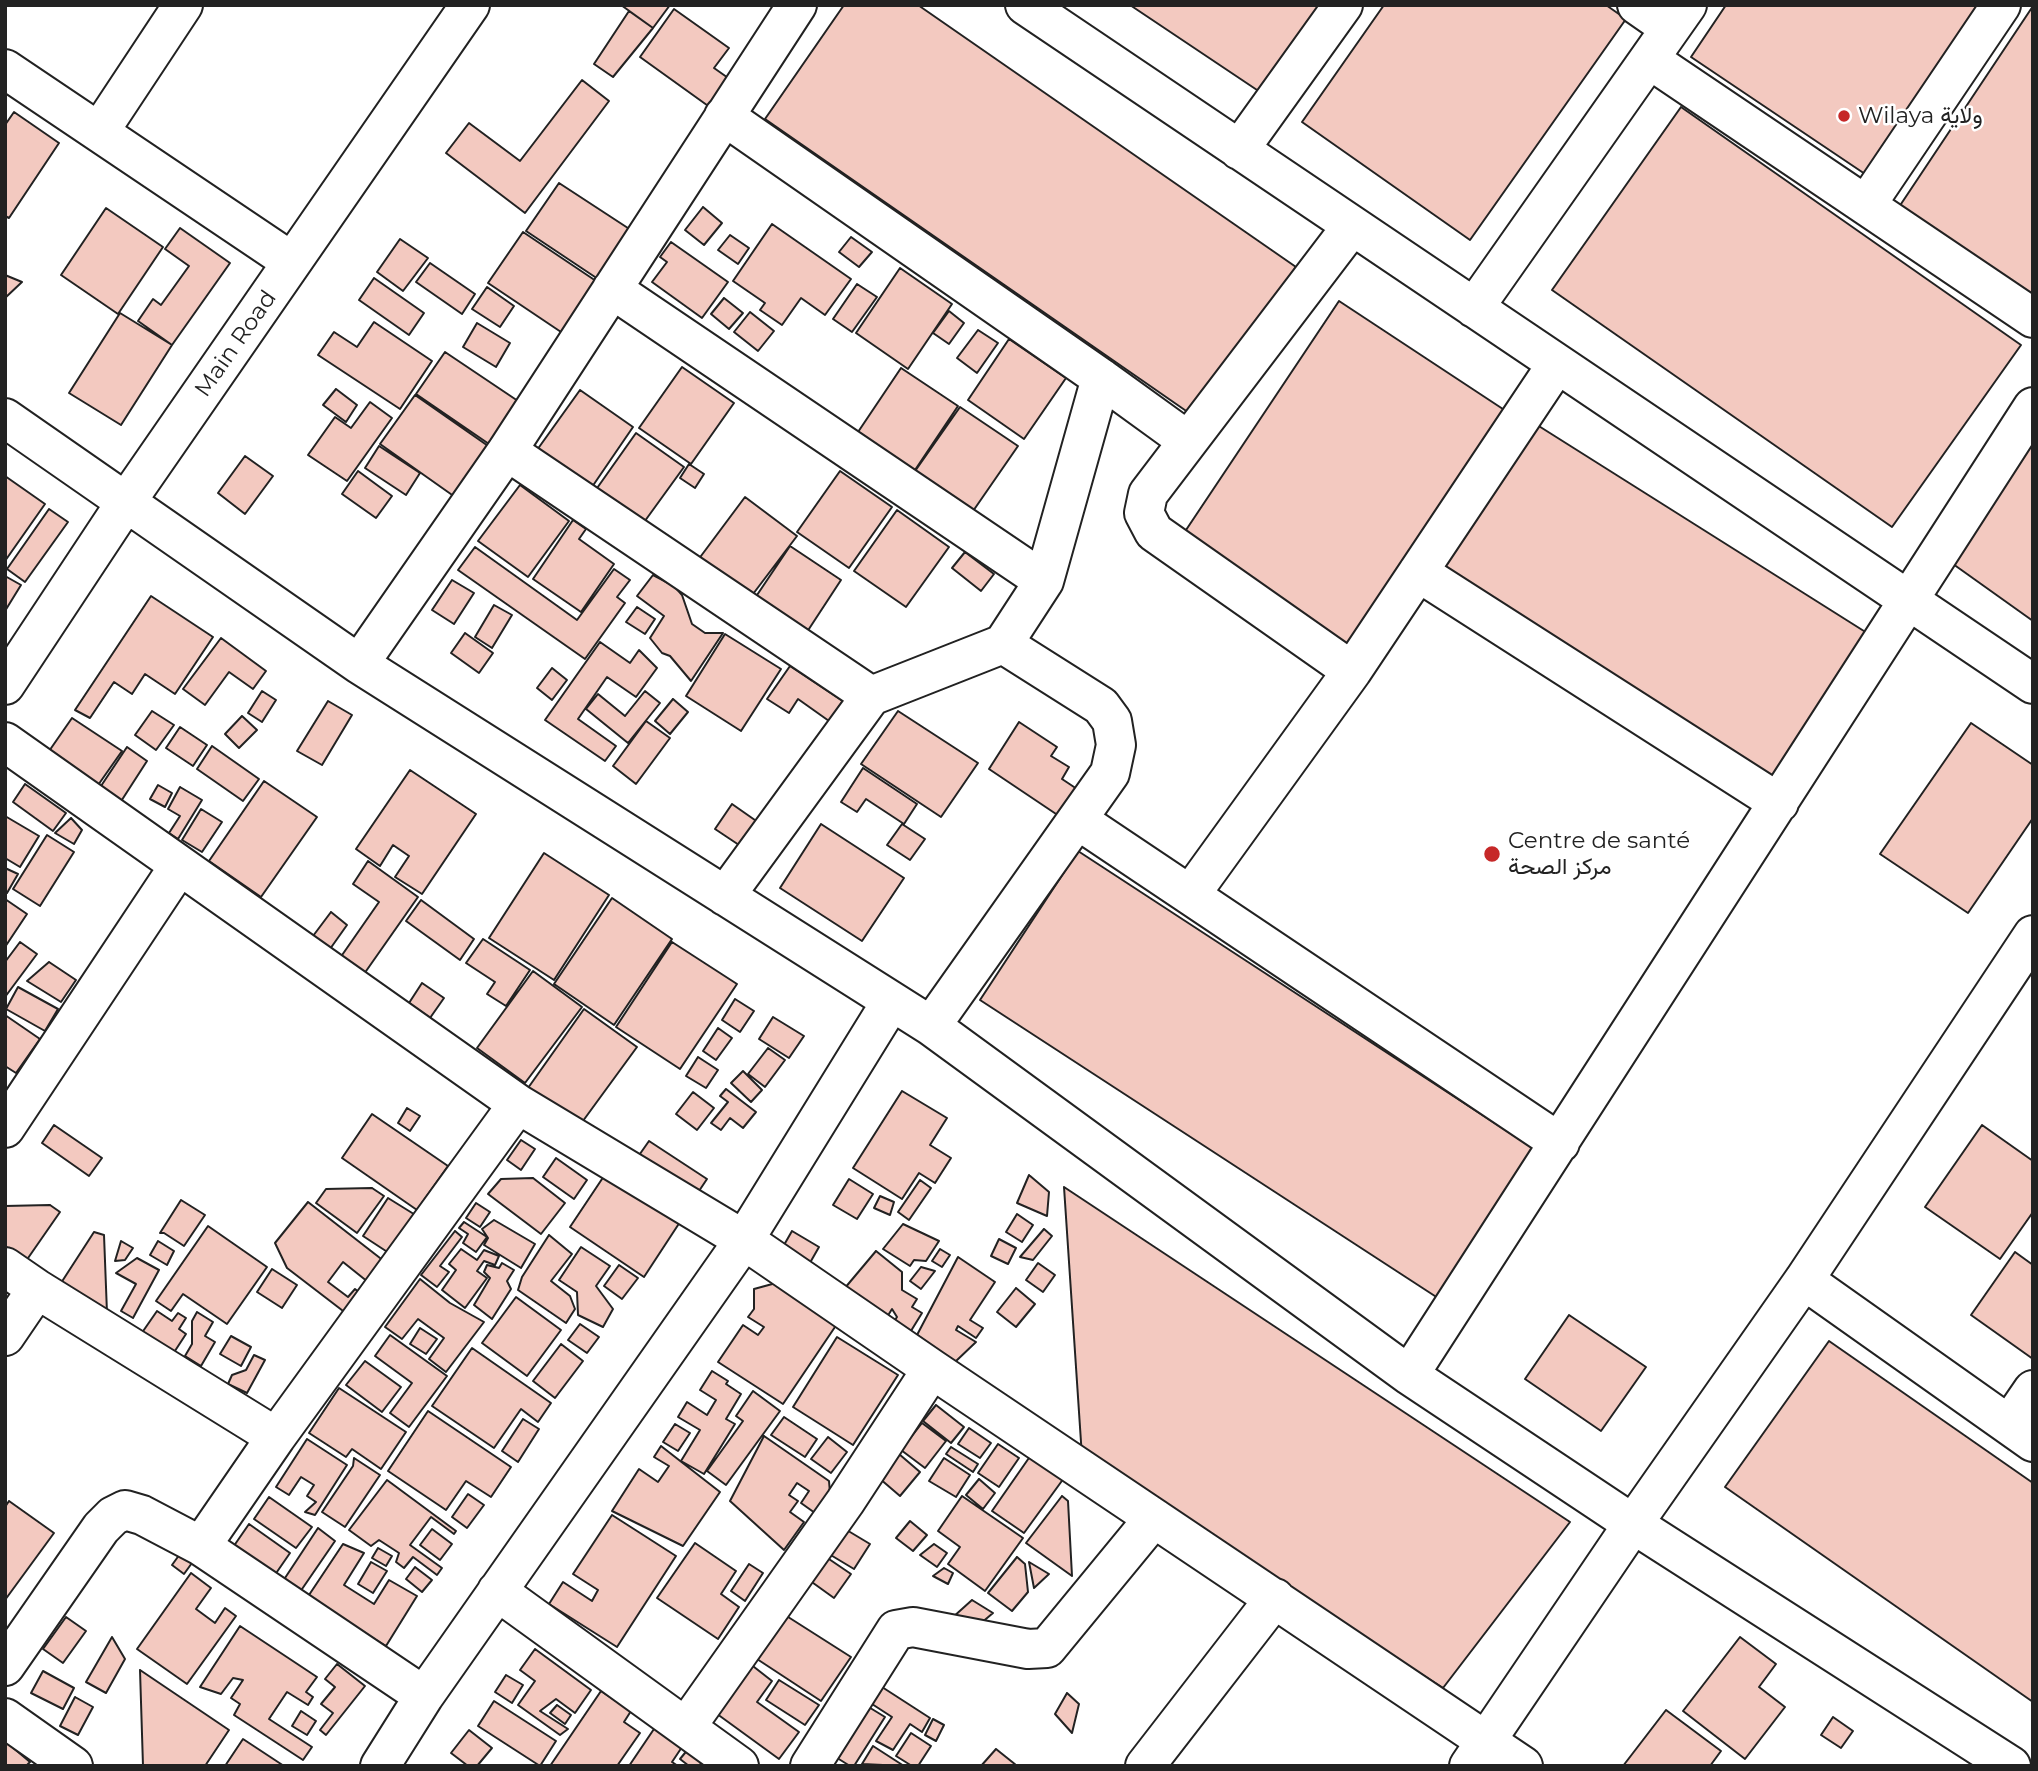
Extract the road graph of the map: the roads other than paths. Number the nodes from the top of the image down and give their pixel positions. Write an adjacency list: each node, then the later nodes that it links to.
1 (183, 5): 12 (street)
2 (470, 5): 16 (street, Main Road)
3 (797, 5): 11 (street)
4 (1025, 5): 13 (street)
5 (1343, 5): 13 (street)
6 (1637, 5): 8 (street)
7 (2001, 5): 14 (street)
8 (1679, 17): 9 (street)
9 (1648, 59): 14 (street); 18 (street)
10 (5, 69): 12 (street)
11 (724, 116): 17 (street); 21 (street)
12 (99, 132): 16 (street)
13 (1239, 150): 15 (street)
14 (1866, 205): 19 (street)
15 (1352, 226): 18 (street); 24 (street)
16 (292, 262): 26 (street, Main Road)
17 (612, 289): 25 (street); 28 (street)
18 (1474, 308): 20 (street)
19 (2033, 318)
20 (1557, 364): 27 (street); 29 (street)
21 (1101, 378): 24 (street); 28 (street)
22 (2033, 407): 29 (street)
23 (5, 418): 26 (street)
24 (1188, 441): 32 (street)
25 (507, 451): 31 (street); 35 (street)
26 (126, 502): 31 (street); 34 (street, Main Road)
27 (1418, 572): 32 (street); 37 (street)
28 (1044, 581): 30 (street)
29 (1910, 601): 33 (street); 37 (street)
30 (1003, 644): 35 (street); 38 (street)
31 (359, 664): 41 (street)
32 (1352, 671): 40 (street)
33 (2033, 684)
34 (5, 685)
35 (871, 696): 41 (street)
36 (5, 742): 39 (street)
37 (1779, 803): 47 (street)
38 (1078, 820): 40 (street); 44 (street)
39 (179, 866): 45 (street); 46 (street)
40 (1190, 895): 47 (street)
41 (725, 896): 43 (street)
42 (2033, 934): 50 (street)
43 (891, 1002): 44 (street); 48 (street)
44 (931, 1026): 54 (street)
45 (518, 1104): 48 (street); 57 (street)
46 (5, 1128)
47 (1560, 1143): 54 (street)
48 (744, 1240): 53 (street); 61 (street)
49 (5, 1267): 51 (street)
50 (1804, 1280): 56 (street); 59 (street)
51 (37, 1289): 52 (street); 57 (street)
52 (5, 1336)
53 (932, 1369): 58 (street); 66 (street)
54 (1409, 1375): 59 (street)
55 (2033, 1390): 56 (street)
56 (2021, 1434)
57 (276, 1437): 60 (street)
58 (1154, 1518): 62 (street); 71 (street)
59 (1633, 1524): 67 (street); 74 (street)
60 (201, 1546): 63 (street); 64 (street)
61 (498, 1591): 64 (street); 66 (street)
62 (1275, 1598): 67 (street); 72 (street)
63 (5, 1666)
64 (424, 1696): 69 (street)
65 (5, 1718): 68 (street)
66 (686, 1727): 70 (street)
67 (1478, 1753): 73 (street)
68 (74, 1766)
69 (380, 1766)
70 (739, 1766)
71 (810, 1766)
72 (1144, 1766)
73 (1523, 1766)
74 (2011, 1766)

